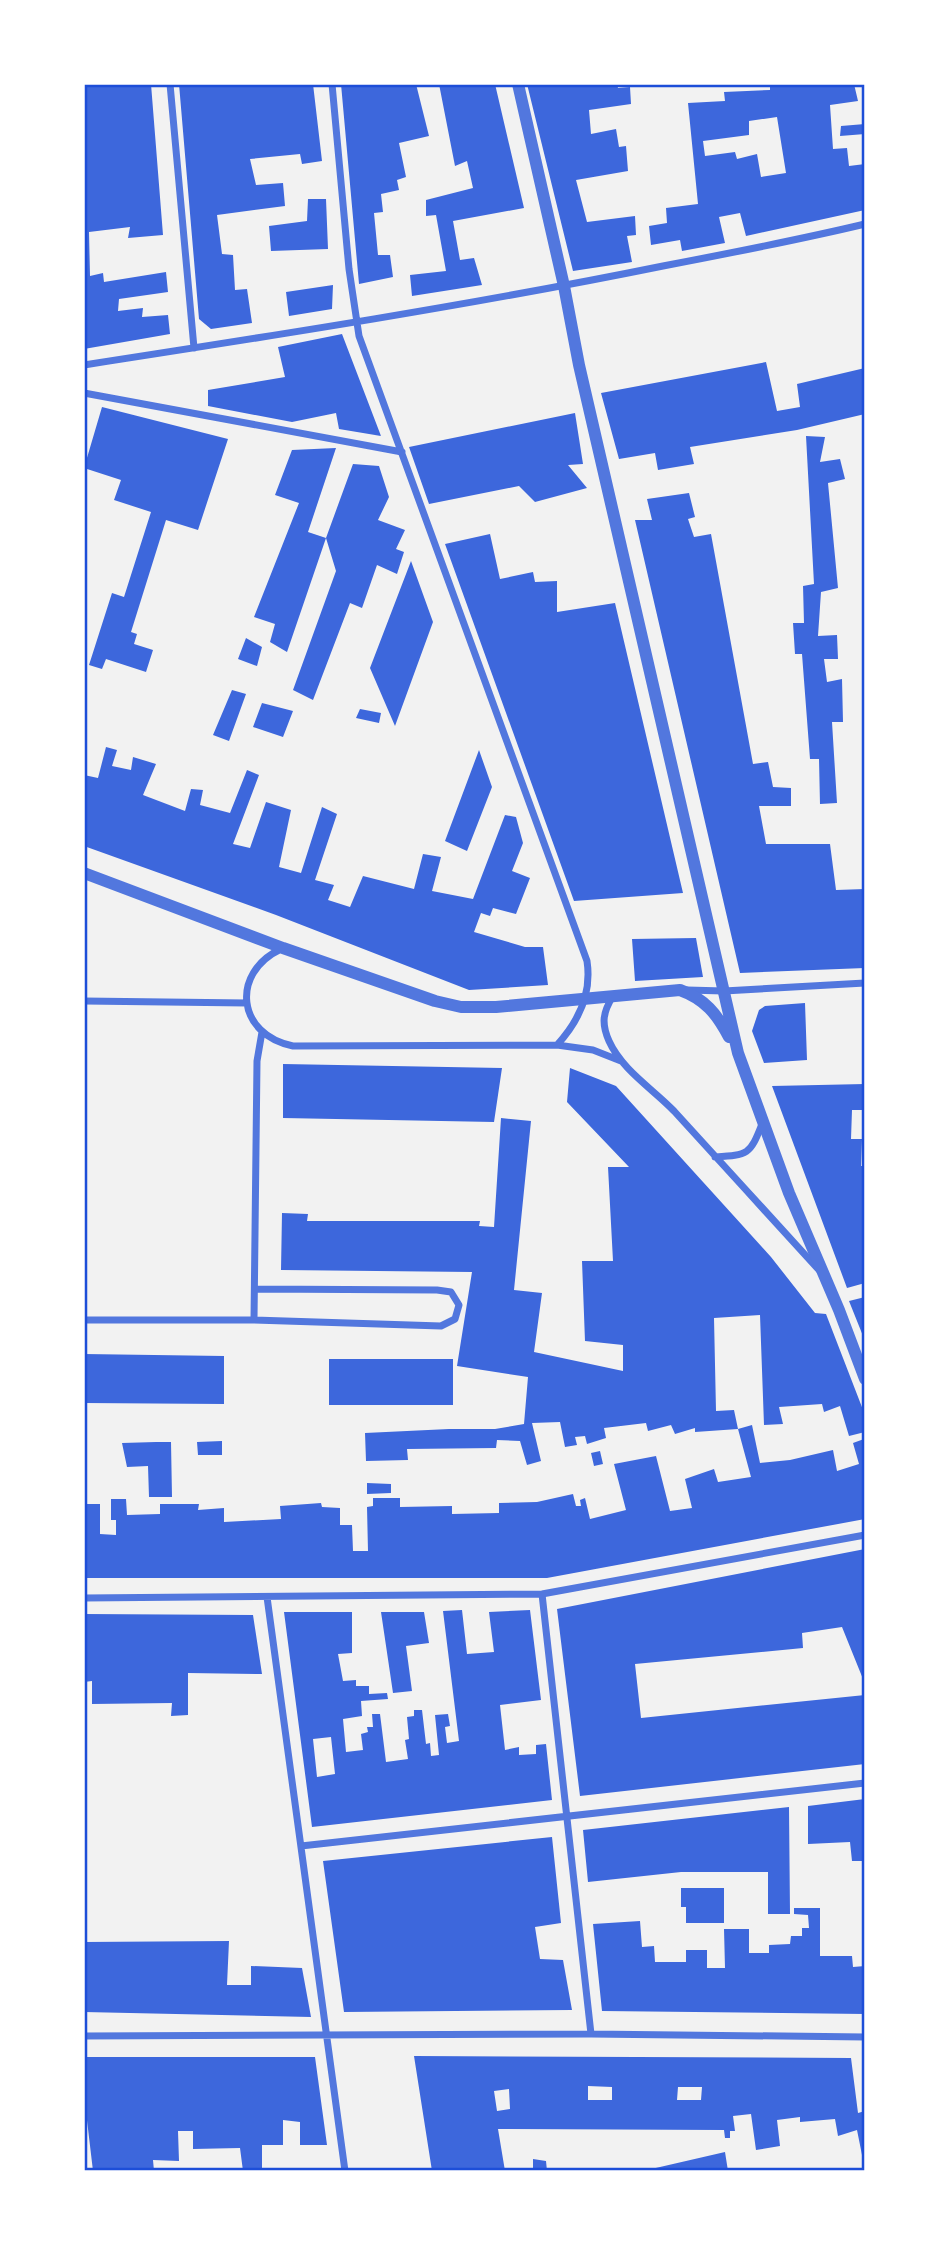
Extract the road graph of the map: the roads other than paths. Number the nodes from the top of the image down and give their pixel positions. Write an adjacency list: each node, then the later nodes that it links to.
1 (170, 84): 7 (street)
2 (332, 84): 6 (street)
3 (519, 84): 5 (street)
4 (865, 224): 5 (street)
5 (564, 286): 6 (street); 15 (street)
6 (356, 323): 7 (street); 10 (street)
7 (194, 348): 8 (street)
8 (84, 365)
9 (84, 393): 10 (street)
10 (402, 452): 17 (street)
11 (84, 873): 12 (street)
12 (283, 948): 17 (street); 19 (street)
13 (865, 983): 15 (street)
14 (680, 990): 15 (street); 16 (street); 22 (street)
15 (724, 991): 22 (street)
16 (614, 996): 17 (street); 23 (street)
17 (586, 999): 21 (street)
18 (84, 1001): 19 (street)
19 (247, 1003): 20 (street)
20 (262, 1032): 21 (street); 27 (street)
21 (557, 1045): 23 (street)
22 (738, 1053): 24 (street)
23 (621, 1061): 25 (street)
24 (762, 1124): 25 (street); 26 (street)
25 (715, 1157): 26 (street)
26 (825, 1277): 30 (street)
27 (255, 1289): 29 (street); 29 (street)
28 (84, 1320): 29 (street)
29 (254, 1321)
30 (865, 1379)
31 (865, 1535): 32 (street)
32 (542, 1594): 33 (street); 36 (street)
33 (267, 1597): 34 (street); 37 (street)
34 (84, 1598)
35 (865, 1783): 36 (street)
36 (567, 1815): 37 (street); 38 (street)
37 (300, 1846): 40 (street)
38 (591, 2034): 40 (street); 41 (street)
39 (84, 2036): 40 (street)
40 (327, 2036): 42 (street)
41 (865, 2037)
42 (345, 2171)

